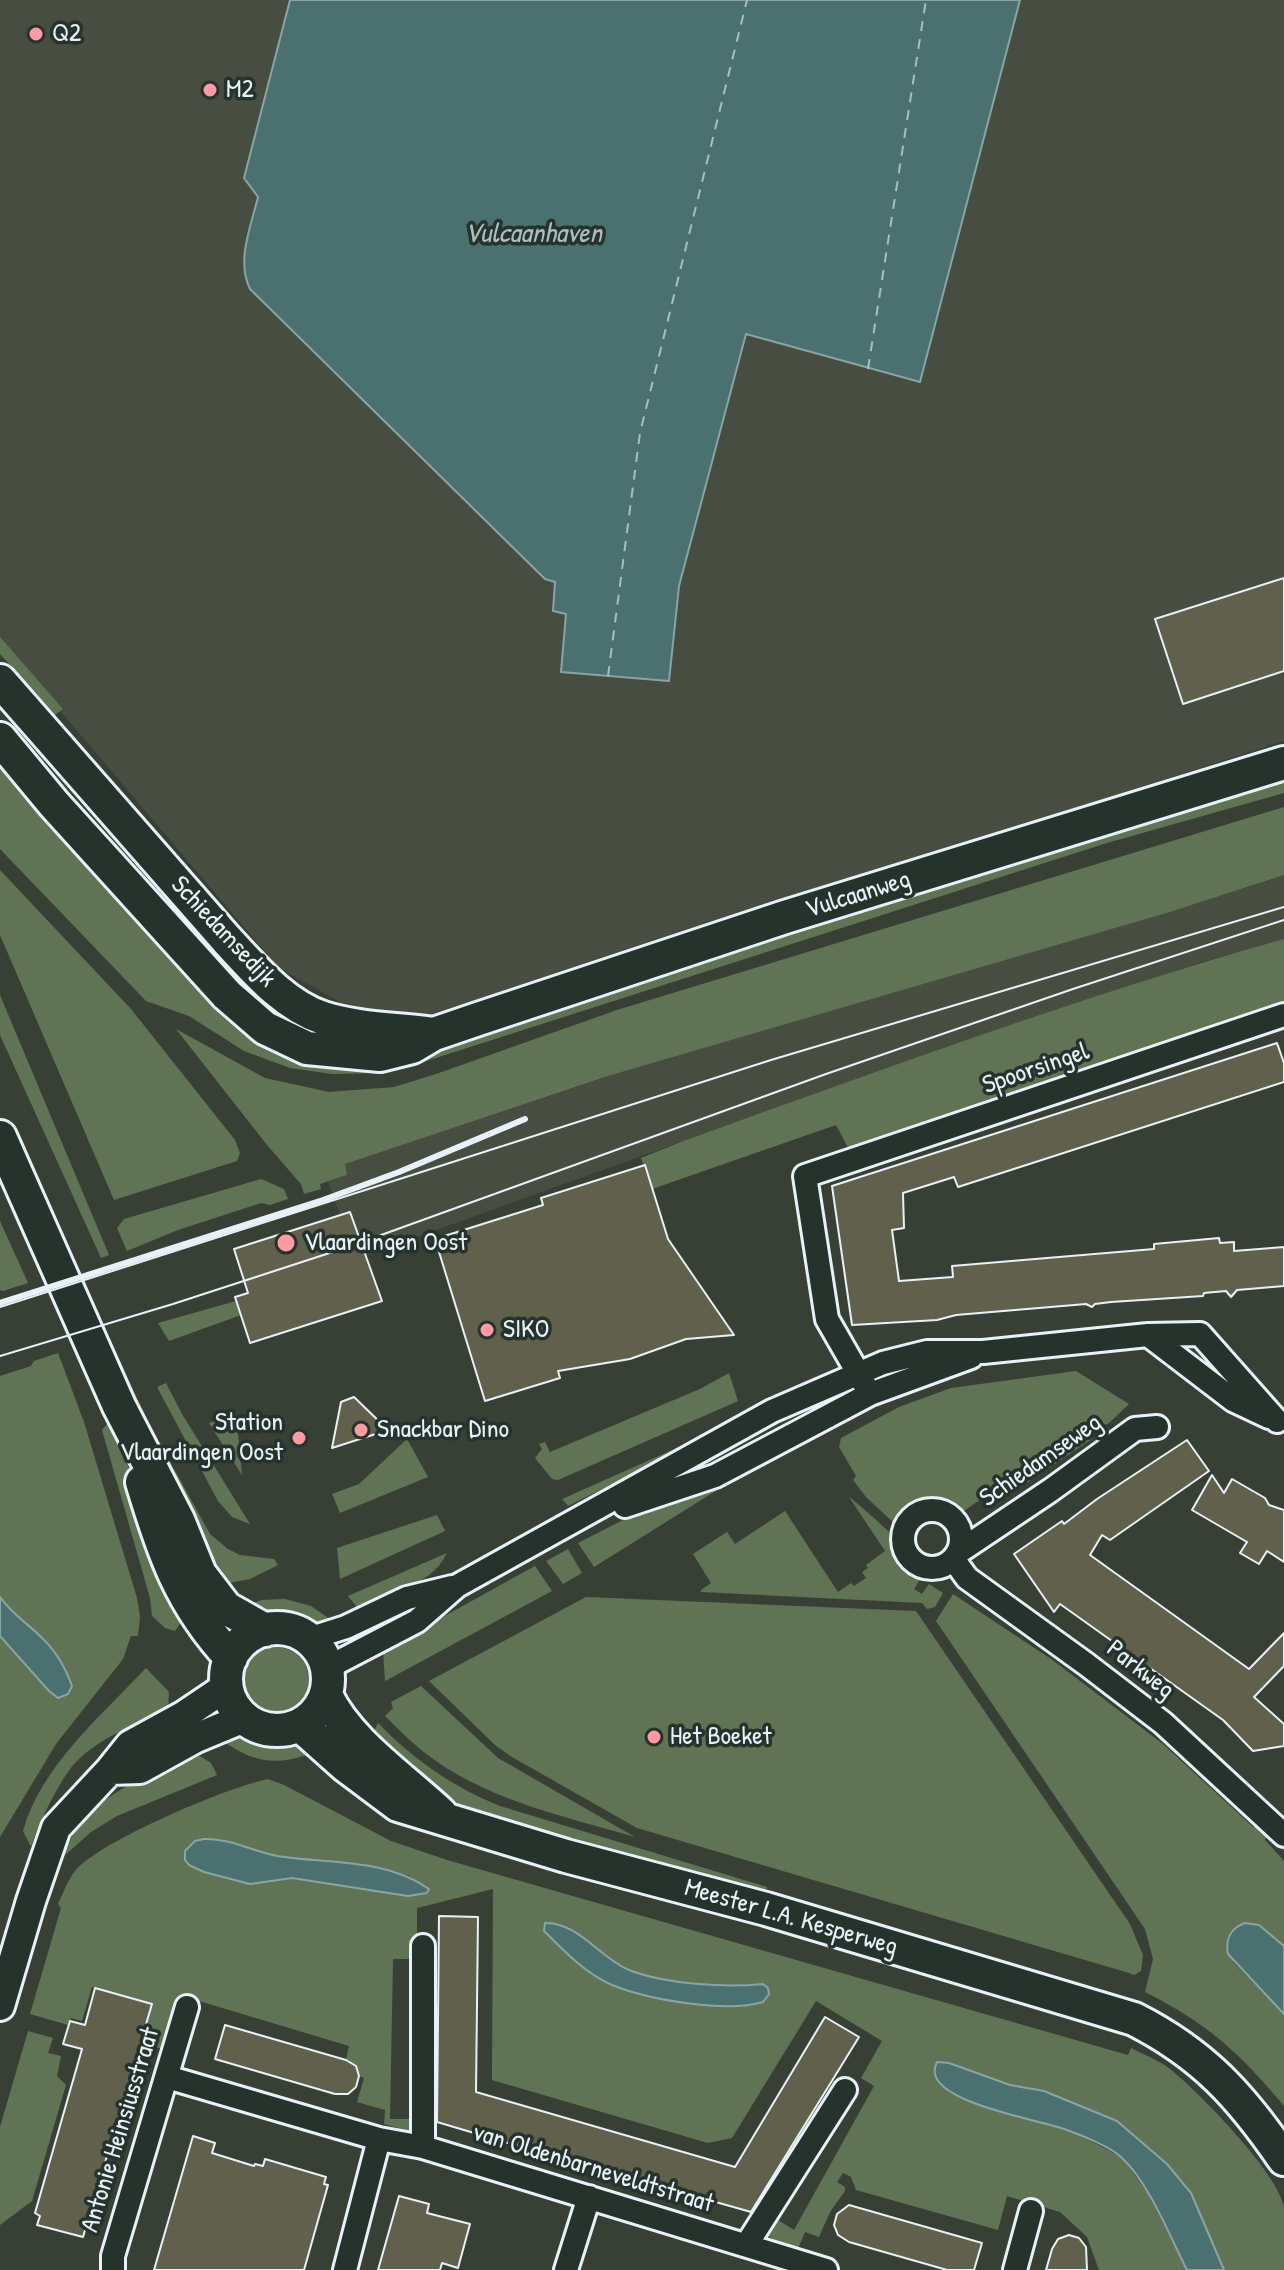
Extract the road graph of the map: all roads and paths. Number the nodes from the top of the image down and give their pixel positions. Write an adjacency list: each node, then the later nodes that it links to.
1 (0, 681): 5 (main road, Schiedamsedijk)
2 (0, 739): 5 (main road, Schiedamsedijk)
3 (1284, 763): 5 (main road, Vulcaanweg)
4 (1284, 1015): 9 (street, Spoorsingel)
5 (434, 1034)
6 (0, 1137): 11 (main road)
7 (1148, 1335): 8 (street); 13 (street); 13 (street)
8 (983, 1352): 9 (street); 10 (street)
9 (859, 1374): 10 (street); 12 (street)
10 (870, 1394): 15 (street)
11 (119, 1406): 19 (main road); 21 (main road)
12 (772, 1411): 15 (street); 16 (street)
13 (1281, 1423)
14 (1157, 1427): 17 (street, Schiedamseweg)
15 (774, 1444): 16 (street)
16 (576, 1523): 18 (street)
17 (957, 1555): 27 (street, Parkweg)
18 (457, 1586): 20 (street); 22 (street)
19 (265, 1630): 20 (main road); 21 (main road)
20 (308, 1639): 22 (main road)
21 (229, 1672): 23 (main road); 25 (street)
22 (326, 1682): 24 (main road); 26 (main road, Meester L.A. Kesperweg)
23 (244, 1718): 24 (main road); 25 (street)
24 (300, 1725): 26 (main road, Meester L.A. Kesperweg)
25 (110, 1770): 29 (street)
26 (447, 1819): 35 (main road, Meester L.A. Kesperweg)
27 (1284, 1835)
28 (423, 1946): 34 (street)
29 (0, 2006)
30 (187, 2007): 31 (street, Antonie Heinsiusstraat)
31 (167, 2077): 33 (street, van Oldenbarneveldtstraat); 40 (street, Antonie Heinsiusstraat)
32 (845, 2090): 38 (street)
33 (379, 2139): 34 (street, van Oldenbarneveldtstraat); 41 (street)
34 (423, 2147): 36 (street, van Oldenbarneveldtstraat)
35 (1284, 2159)
36 (589, 2197): 38 (street, van Oldenbarneveldtstraat); 42 (street)
37 (1031, 2211): 44 (street)
38 (747, 2244): 39 (street, van Oldenbarneveldtstraat)
39 (782, 2264): 43 (street, van Oldenbarneveldtstraat)
40 (113, 2270)
41 (345, 2270)
42 (566, 2270)
43 (826, 2270)
44 (1015, 2270)

